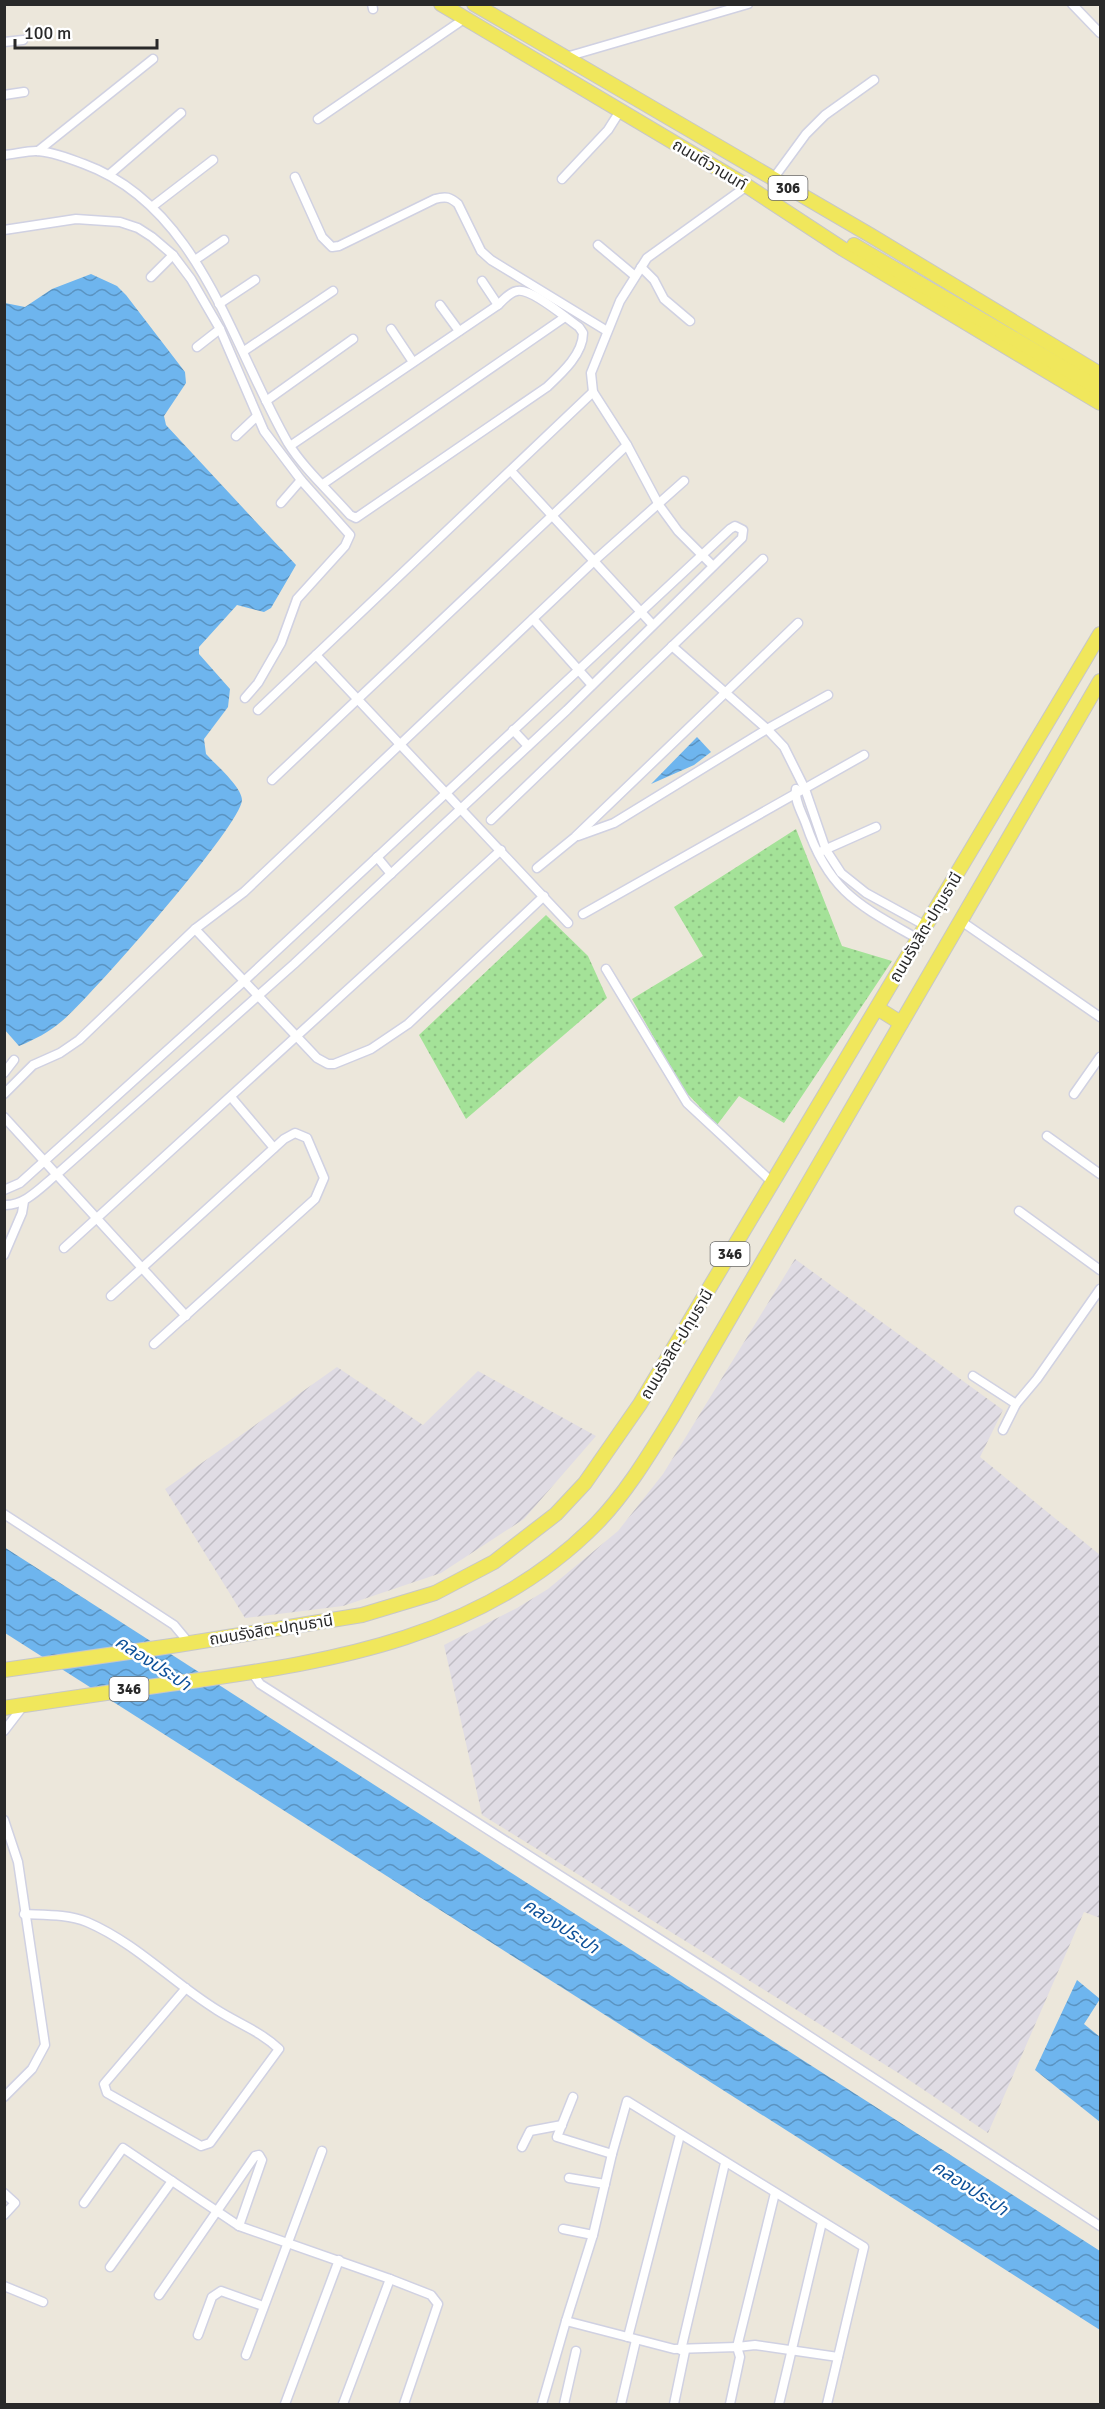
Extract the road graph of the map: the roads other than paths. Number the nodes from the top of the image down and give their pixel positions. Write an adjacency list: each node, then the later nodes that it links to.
1 (441, 4): 5 (main road, ถนนติวานนท์ / 306)
2 (748, 4): 9 (street)
3 (1072, 4): 6 (street)
4 (478, 5): 9 (main road, ถนนติวานนท์ / 306)
5 (464, 19): 14 (main road, ถนนติวานนท์ / 306); 16 (street)
6 (1101, 33)
7 (23, 40): 8 (street)
8 (4, 42)
9 (566, 57): 23 (main road, ถนนติวานนท์ / 306)
10 (153, 59): 17 (street)
11 (874, 80): 23 (street)
12 (24, 92): 13 (street)
13 (4, 95)
14 (620, 111): 22 (street); 24 (main road, ถนนติวานนท์ / 306)
15 (182, 113): 20 (street)
16 (318, 119)
17 (38, 151): 18 (street); 20 (street)
18 (4, 155)
19 (213, 160): 25 (street)
20 (110, 174): 25 (street)
21 (295, 177): 45 (street)
22 (562, 179)
23 (773, 179): 50 (main road, ถนนติวานนท์ / 306)
24 (747, 186): 31 (street); 52 (main road, ถนนติวานนท์ / 306); 52 (main road, 306)
25 (153, 206): 30 (street)
26 (4, 230): 29 (street)
27 (224, 240): 30 (street)
28 (597, 245): 32 (street)
29 (173, 255): 33 (street); 42 (street)
30 (195, 260): 37 (street)
31 (641, 267): 32 (street); 41 (street)
32 (634, 276): 45 (street)
33 (151, 277)
34 (255, 280): 37 (street)
35 (482, 281): 39 (street)
36 (333, 291): 48 (street)
37 (219, 304): 48 (street)
38 (440, 305): 44 (street)
39 (498, 305): 40 (street); 44 (street)
40 (565, 317): 61 (street); 61 (street)
41 (690, 321)
42 (220, 328): 47 (street); 54 (street)
43 (391, 329): 49 (street)
44 (459, 331): 49 (street)
45 (607, 331): 51 (street)
46 (353, 339): 53 (street)
47 (197, 347)
48 (244, 351): 53 (street)
49 (413, 362): 57 (street)
50 (1101, 374)
51 (593, 392): 56 (street); 58 (street)
52 (1100, 399)
53 (266, 401): 57 (street)
54 (256, 417): 55 (street); 59 (street)
55 (236, 436)
56 (627, 445): 63 (street); 64 (street)
57 (290, 446): 61 (street)
58 (511, 471): 64 (street); 75 (street)
59 (301, 480): 62 (street); 81 (street)
60 (684, 481): 63 (street)
61 (323, 484)
62 (281, 503)
63 (659, 505): 65 (street); 67 (street)
64 (553, 516): 67 (street); 82 (street)
65 (702, 556): 68 (street); 68 (street); 69 (street)
66 (763, 559): 74 (street)
67 (594, 561): 69 (street); 70 (street)
68 (712, 566): 72 (street)
69 (641, 612): 72 (street); 76 (street)
70 (533, 619): 76 (street); 86 (street)
71 (798, 622): 79 (street)
72 (652, 624): 78 (street)
73 (1101, 633): 107 (main road, ถนนรังสิต-ปทุมธานี / 346)
74 (672, 646): 79 (street); 95 (street)
75 (316, 654): 82 (street); 83 (street)
76 (578, 670): 78 (street); 85 (street)
77 (1101, 681): 105 (main road, ถนนรังสิต-ปทุมธานี / 346)
78 (592, 685): 87 (street)
79 (725, 692): 84 (street); 97 (street)
80 (828, 695): 84 (street)
81 (245, 698)
82 (358, 701): 86 (street); 90 (street)
83 (258, 710)
84 (767, 729): 89 (street); 97 (street)
85 (513, 730): 87 (street); 92 (street)
86 (400, 744): 92 (street); 108 (street)
87 (528, 746): 94 (street)
88 (864, 755): 91 (street)
89 (798, 776): 91 (street); 93 (street)
90 (272, 780)
91 (805, 789): 93 (street); 99 (street)
92 (447, 792): 94 (street); 100 (street)
93 (795, 794): 99 (street); 104 (street)
94 (461, 807): 98 (street); 102 (street)
95 (492, 820)
96 (876, 827): 99 (street)
97 (575, 837): 101 (street)
98 (501, 850): 103 (street); 116 (street)
99 (822, 851): 107 (street); 109 (street)
100 (377, 857): 102 (street); 111 (street)
101 (537, 868)
102 (391, 874): 112 (street)
103 (544, 896): 106 (street); 116 (street)
104 (583, 914)
105 (961, 921): 114 (street); 115 (main road, ถนนรังสิต-ปทุมธานี / 346)
106 (568, 923)
107 (926, 926): 109 (main road, ถนนรังสิต-ปทุมธานี / 346)
108 (195, 929): 111 (street); 120 (street)
109 (918, 939): 113 (main road, ถนนรังสิต-ปทุมธานี / 346)
110 (606, 969): 129 (street)
111 (243, 982): 112 (street); 126 (street)
112 (257, 996): 116 (street); 128 (street)
113 (877, 1008): 115 (main road); 129 (main road, ถนนรังสิต-ปทุมธานี / 346)
114 (1101, 1017)
115 (901, 1023): 149 (main road, ถนนรังสิต-ปทุมธานี / 346)
116 (296, 1038): 122 (street)
117 (1101, 1057): 121 (street)
118 (14, 1060): 119 (street)
119 (4, 1072)
120 (4, 1094)
121 (1074, 1094)
122 (231, 1097): 125 (street); 134 (street)
123 (4, 1117): 126 (street)
124 (1047, 1136): 127 (street)
125 (274, 1148): 137 (street); 141 (street)
126 (43, 1161): 128 (street); 130 (street)
127 (1101, 1174)
128 (56, 1175): 131 (street); 134 (street)
129 (772, 1183): 147 (main road, ถนนรังสิต-ปทุมธานี / 346)
130 (4, 1191)
131 (24, 1201): 132 (street); 136 (street)
132 (4, 1205)
133 (1019, 1211): 138 (street)
134 (98, 1219): 135 (street); 137 (street)
135 (64, 1248)
136 (4, 1255)
137 (143, 1269): 140 (street); 141 (street)
138 (1101, 1270)
139 (1101, 1288): 144 (street)
140 (111, 1296)
141 (186, 1316): 142 (street)
142 (154, 1344)
143 (973, 1376): 144 (street)
144 (1016, 1404): 145 (street)
145 (1003, 1430)
146 (4, 1514): 147 (street)
147 (183, 1644): 148 (main road, ถนนรังสิต-ปทุมธานี / 346)
148 (4, 1670)
149 (252, 1672): 150 (main road, ถนนรังสิต-ปทุมธานี / 346); 174 (street)
150 (24, 1705): 151 (main road, ถนนรังสิต-ปทุมธานี / 346); 152 (street)
151 (4, 1708)
152 (4, 1731)
153 (4, 1820): 154 (street)
154 (24, 1914): 155 (street); 156 (street)
155 (186, 1988): 155 (street)
156 (4, 2097)
157 (573, 2097): 158 (street)
158 (562, 2125): 160 (street); 162 (street)
159 (680, 2135): 162 (street); 163 (street); 187 (street)
160 (522, 2147)
161 (322, 2151): 177 (street)
162 (612, 2154): 166 (street)
163 (725, 2163): 168 (street); 189 (street)
164 (569, 2178): 166 (street)
165 (172, 2181): 169 (street); 170 (street); 179 (street)
166 (605, 2184): 176 (street)
167 (4, 2193): 171 (street)
168 (775, 2193): 172 (street); 188 (street)
169 (84, 2203)
170 (218, 2213): 173 (street); 173 (street); 182 (street)
171 (4, 2215)
172 (822, 2222): 191 (street); 193 (street)
173 (239, 2226): 177 (street)
174 (1101, 2226)
175 (563, 2229): 176 (street)
176 (593, 2235): 185 (street)
177 (287, 2242): 178 (street); 184 (street)
178 (339, 2260): 180 (street); 194 (street)
179 (110, 2267)
180 (390, 2279): 195 (street); 196 (street)
181 (4, 2286): 183 (street)
182 (159, 2295)
183 (43, 2302)
184 (264, 2306): 186 (street); 192 (street)
185 (566, 2321): 187 (street); 197 (street)
186 (198, 2335)
187 (632, 2338): 189 (street); 200 (street)
188 (737, 2347): 189 (street); 191 (street); 202 (street)
189 (683, 2350): 201 (street)
190 (576, 2351): 199 (street)
191 (792, 2351): 193 (street); 203 (street)
192 (246, 2355)
193 (838, 2357): 204 (street)
194 (285, 2404)
195 (343, 2404)
196 (404, 2404)
197 (542, 2404): 198 (street)
198 (548, 2404)
199 (564, 2404)
200 (621, 2404)
201 (674, 2404)
202 (730, 2404)
203 (779, 2404)
204 (827, 2404)

